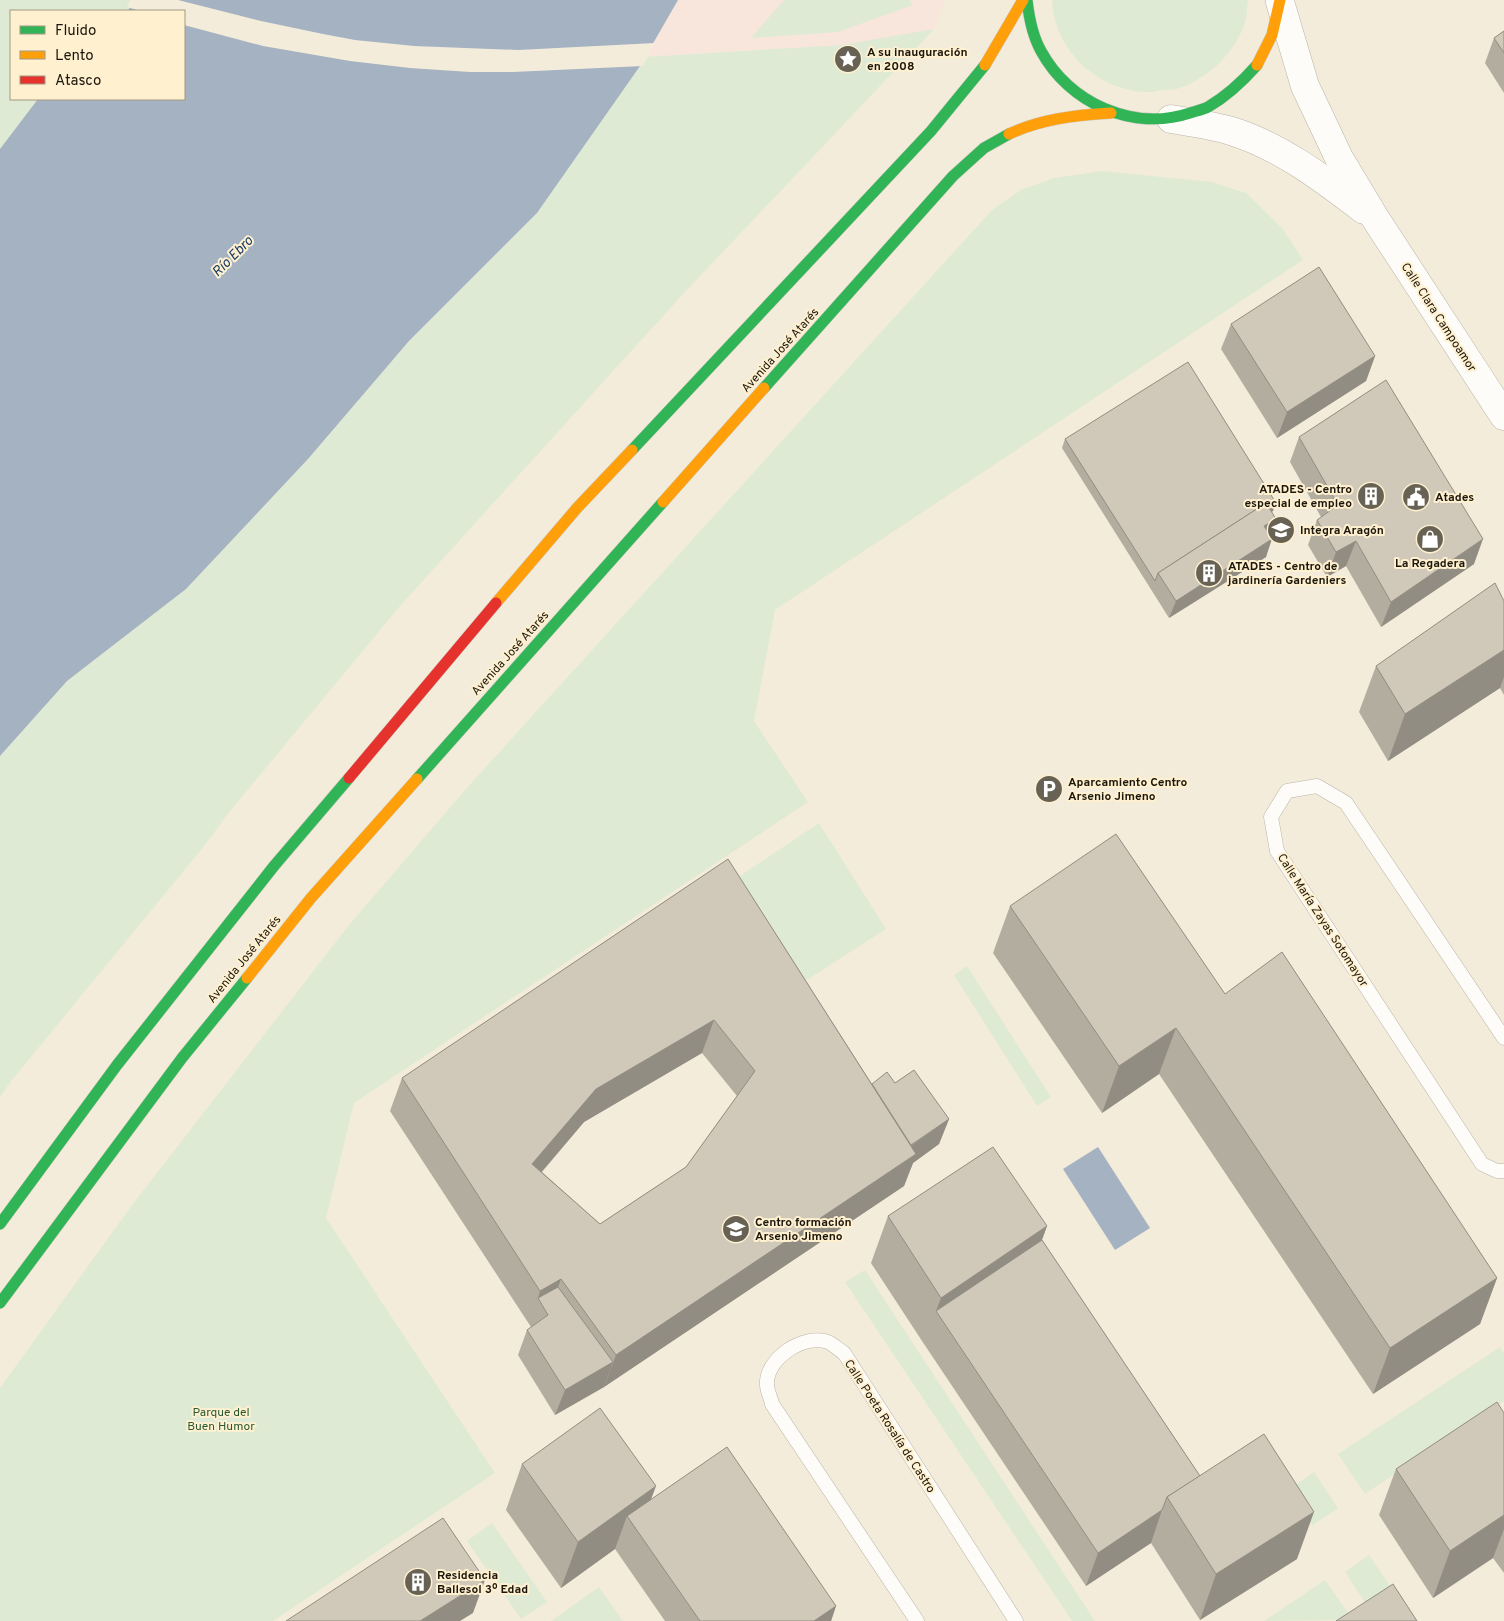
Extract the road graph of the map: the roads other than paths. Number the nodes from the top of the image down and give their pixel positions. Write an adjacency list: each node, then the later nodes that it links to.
1 (1023, 0): 10 (main road)
2 (1028, 0): 4 (main road)
3 (1280, 1): 5 (main road); 6 (street, Calle Clara Campoamor)
4 (1111, 113): 5 (main road); 11 (main road, Avenida José Atarés)
5 (1171, 119): 6 (street, Calle Clara Campoamor)
6 (1375, 218): 7 (street, Calle Clara Campoamor)
7 (1504, 416)
8 (1504, 1038): 9 (lane, Calle María Zayas Sotomayor)
9 (1504, 1171)
10 (0, 1224)
11 (0, 1303)
12 (917, 1621): 13 (lane, Calle Poeta Rosalía de Castro)
13 (1016, 1621)

